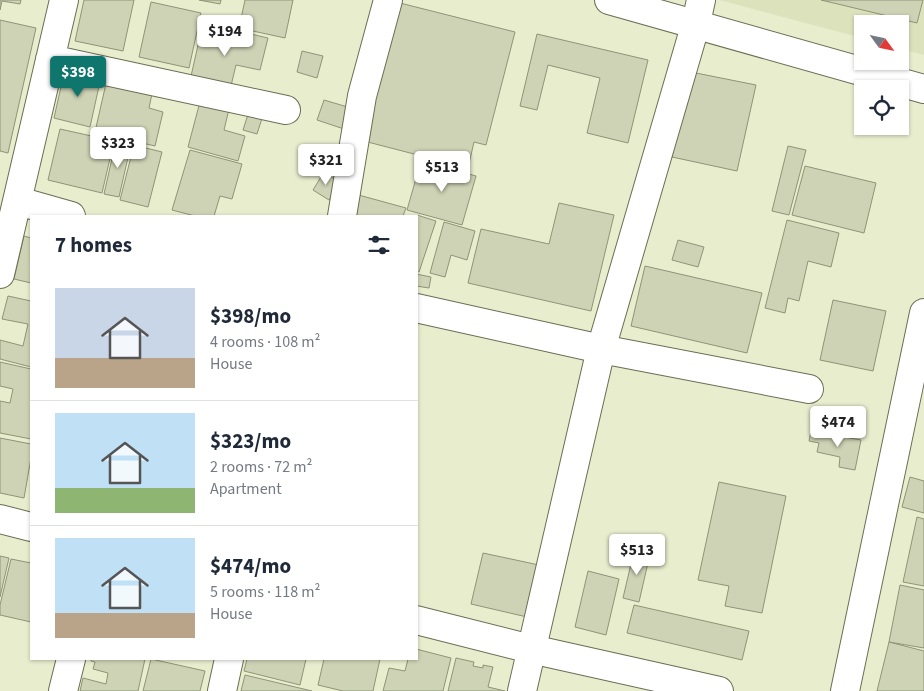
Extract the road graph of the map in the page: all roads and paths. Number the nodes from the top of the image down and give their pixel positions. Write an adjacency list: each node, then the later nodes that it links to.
1 (64, 0): 5 (street)
2 (388, 0): 10 (street)
3 (610, 0): 4 (street)
4 (699, 12): 6 (street); 14 (street)
5 (50, 59): 7 (street); 8 (street)
6 (924, 89)
7 (286, 110)
8 (18, 202): 9 (street); 11 (street)
9 (67, 215)
10 (342, 215)
11 (0, 274)
12 (418, 308): 14 (street)
13 (924, 313): 16 (street)
14 (601, 349): 15 (street); 20 (street)
15 (809, 389)
16 (914, 410): 28 (street)
17 (0, 519): 18 (street)
18 (30, 527)
19 (418, 621): 20 (street)
20 (531, 649): 23 (street); 26 (street)
21 (71, 660): 24 (street)
22 (229, 660): 25 (street)
23 (688, 688): 27 (street)
24 (63, 691)
25 (222, 691)
26 (522, 691)
27 (719, 691)
28 (845, 691)

